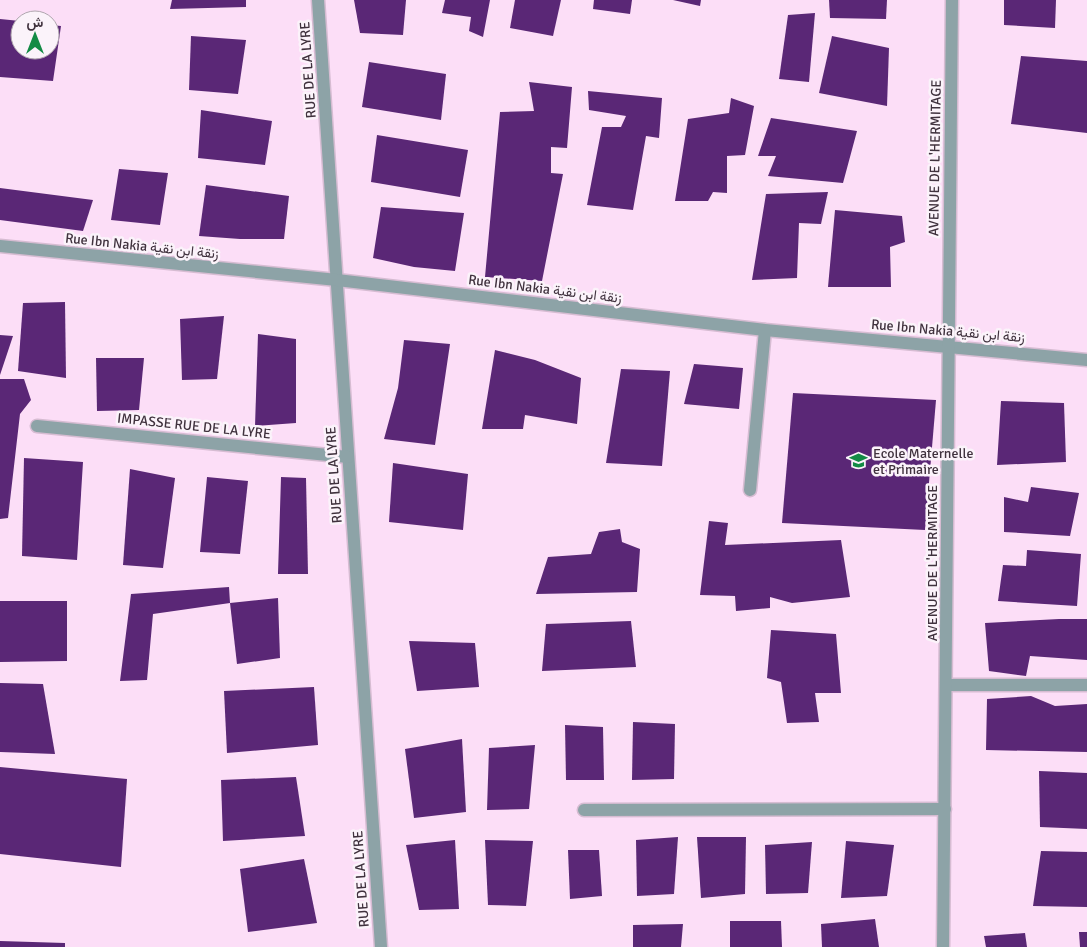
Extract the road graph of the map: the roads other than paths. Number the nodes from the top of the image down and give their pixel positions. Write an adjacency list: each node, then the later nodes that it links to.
1 (318, 0): 4 (street, RUE DE LA LYRE)
2 (952, 0): 6 (street, AVENUE DE L'HERMITAGE)
3 (0, 246): 4 (street, Rue Ibn Nakia زنقة ابن نقية)
4 (337, 280): 5 (street, Rue Ibn Nakia زنقة ابن نقية); 9 (street, RUE DE LA LYRE)
5 (765, 330): 6 (street, Rue Ibn Nakia زنقة ابن نقية); 10 (street)
6 (949, 345): 7 (street, Rue Ibn Nakia زنقة ابن نقية); 11 (street, AVENUE DE L'HERMITAGE)
7 (1087, 360)
8 (37, 426): 9 (street, IMPASSE RUE DE LA LYRE)
9 (348, 457): 15 (street, RUE DE LA LYRE)
10 (750, 490)
11 (946, 685): 12 (street); 13 (street, AVENUE DE L'HERMITAGE)
12 (1087, 685)
13 (945, 809): 14 (street); 16 (street, AVENUE DE L'HERMITAGE)
14 (584, 810)
15 (381, 947)
16 (943, 947)

